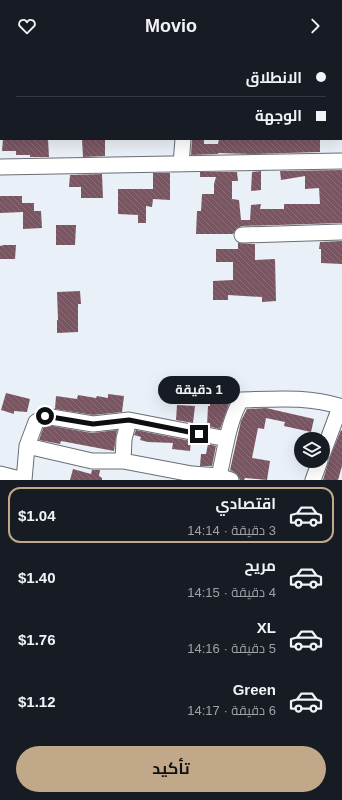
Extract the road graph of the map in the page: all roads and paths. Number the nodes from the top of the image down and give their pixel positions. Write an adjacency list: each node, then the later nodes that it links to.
1 (183, 140): 3 (street)
2 (342, 161): 3 (street)
3 (181, 164): 4 (street)
4 (0, 167)
5 (342, 232): 6 (street)
6 (248, 235)
7 (341, 407): 9 (street); 10 (street)
8 (129, 420): 10 (street); 11 (street); 12 (street)
9 (330, 435)
10 (228, 439): 15 (street)
11 (27, 446): 12 (street); 16 (street)
12 (123, 461): 15 (street)
13 (317, 468): 17 (street)
14 (0, 474): 16 (street)
15 (225, 478)
16 (24, 480)
17 (313, 480)

